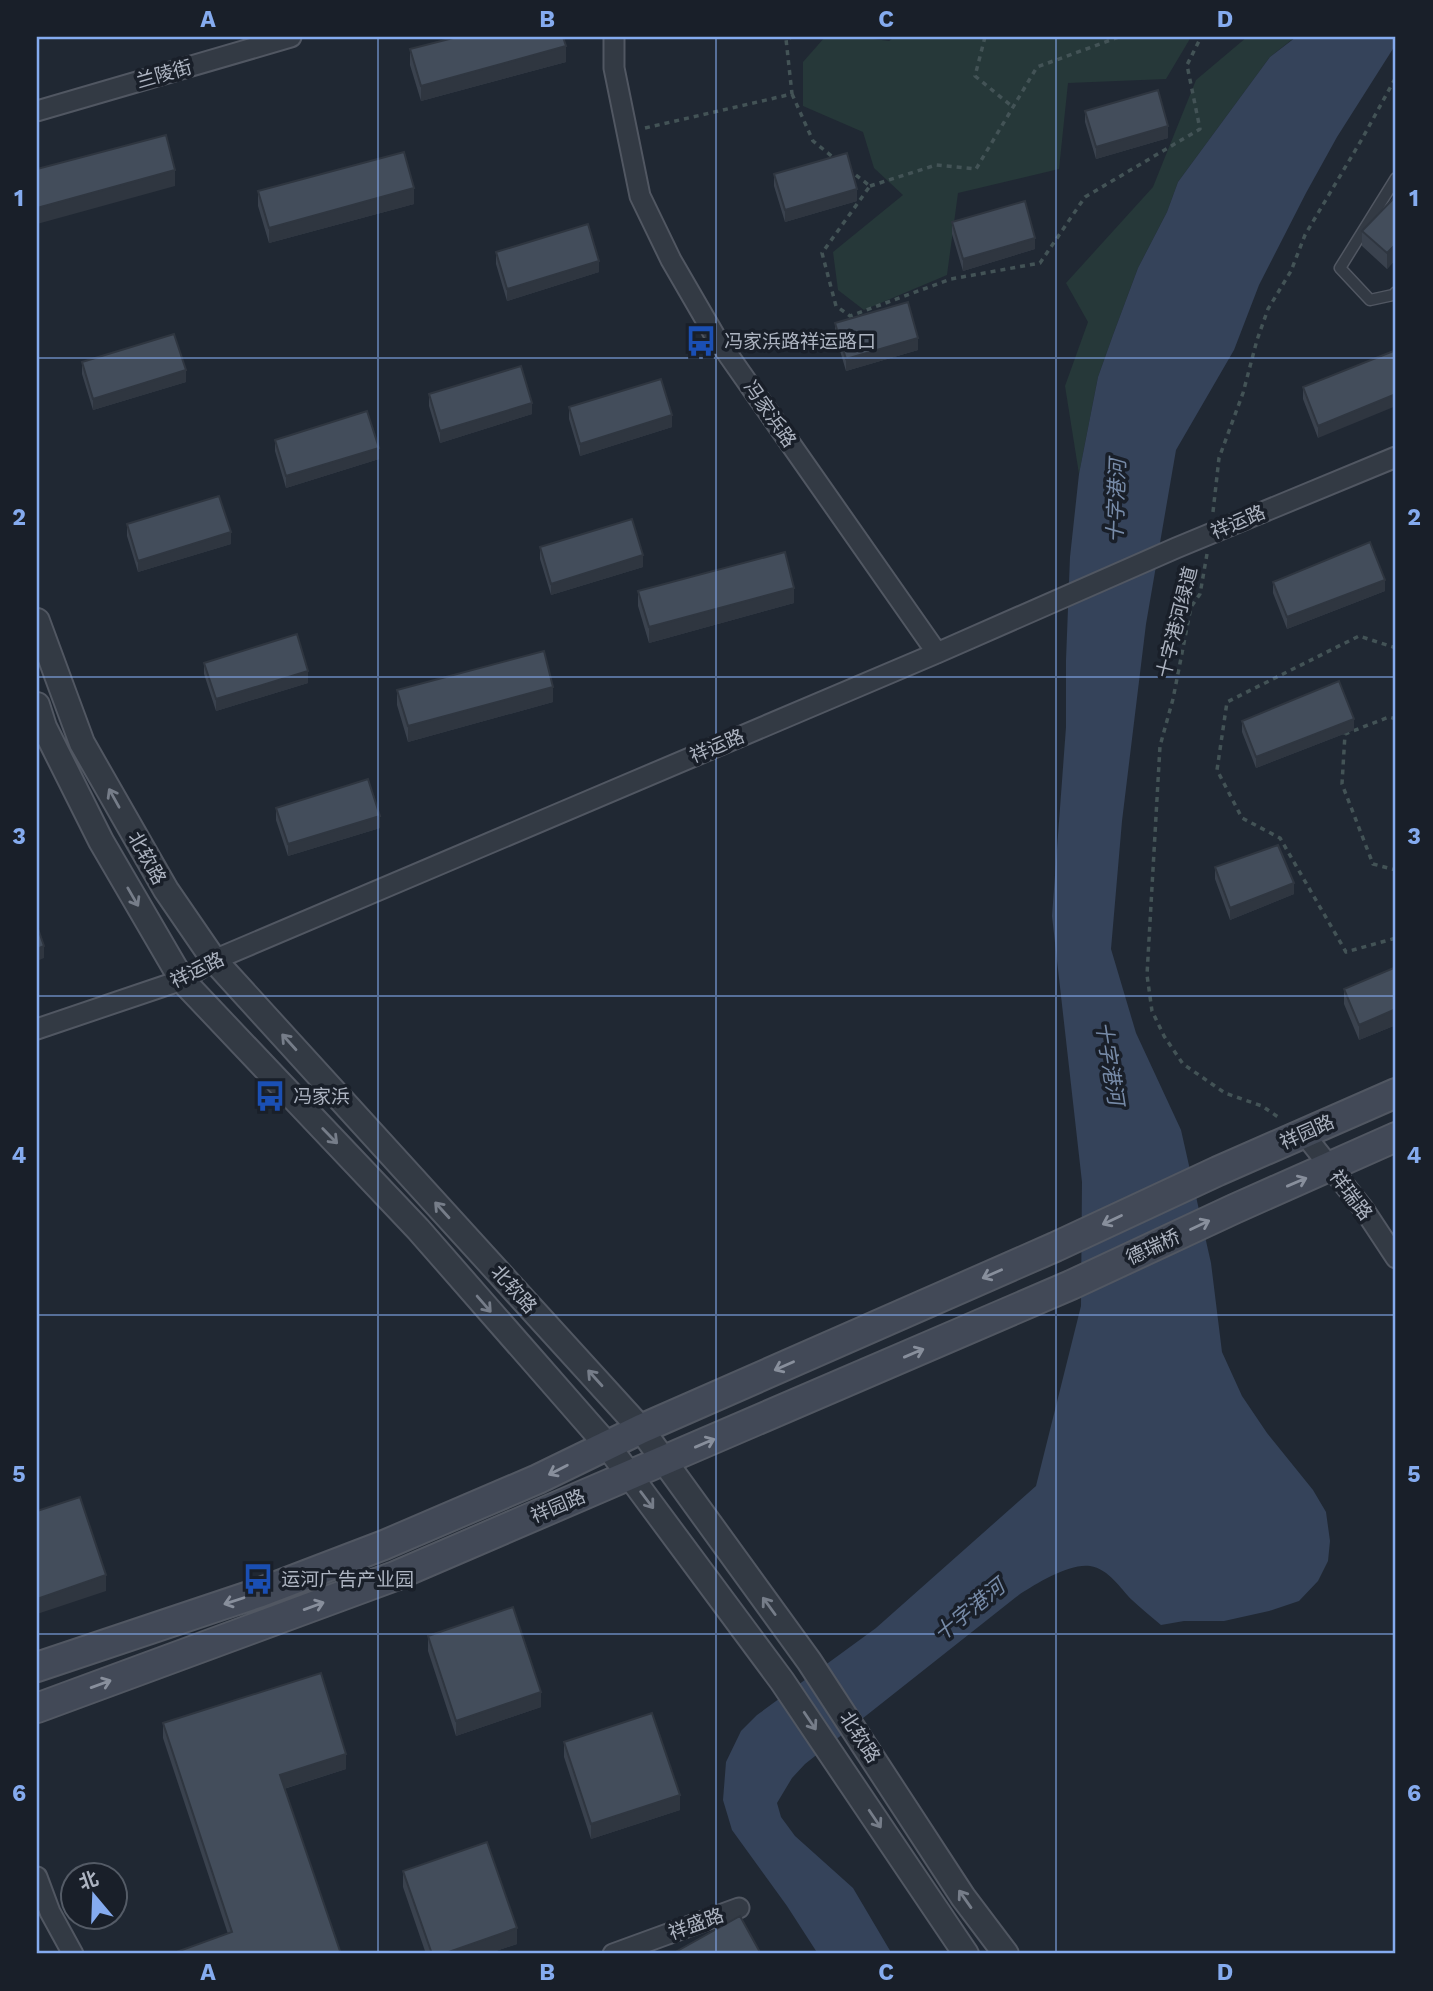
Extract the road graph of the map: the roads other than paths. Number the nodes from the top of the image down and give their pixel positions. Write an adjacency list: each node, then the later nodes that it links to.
1 (291, 37): 3 (street, 兰陵街)
2 (614, 37): 8 (street, 冯家浜路)
3 (37, 111)
4 (1396, 178): 5 (lane)
5 (1396, 292)
6 (1396, 457): 8 (street, 祥运路)
7 (37, 621): 10 (street, 北软路, one-way to 7)
8 (937, 653): 10 (street, 祥运路)
9 (37, 705): 11 (street, 北软路, one-way to 11)
10 (214, 960): 11 (street, 祥运路); 19 (street, 北软路, one-way to 10)
11 (182, 980): 12 (street, 祥运路); 20 (street, 北软路, one-way to 20)
12 (37, 1029)
13 (1396, 1093): 14 (main road, 祥园路)
14 (1304, 1134): 16 (street, 祥瑞路); 19 (main road, 祥园路, one-way to 19)
15 (1396, 1137): 16 (main road)
16 (1330, 1167): 17 (street, 祥瑞路); 18 (main road, 德瑞桥, one-way to 16)
17 (1396, 1258)
18 (1071, 1285): 21 (main road, 祥园路, one-way to 18)
19 (641, 1429): 20 (main road, 祥园路); 21 (street, 北软路)
20 (607, 1445): 22 (street, 北软路); 23 (main road, 祥园路, one-way to 23)
21 (664, 1461): 22 (main road, 祥园路); 30 (street, 北软路, one-way to 21)
22 (629, 1475): 24 (main road, 祥园路, one-way to 22); 29 (street, 北软路, one-way to 29)
23 (37, 1667)
24 (37, 1708)
25 (37, 1877): 27 (street)
26 (739, 1908): 28 (street, 祥盛路)
27 (73, 1954)
28 (613, 1954)
29 (966, 1954)
30 (1006, 1954)

